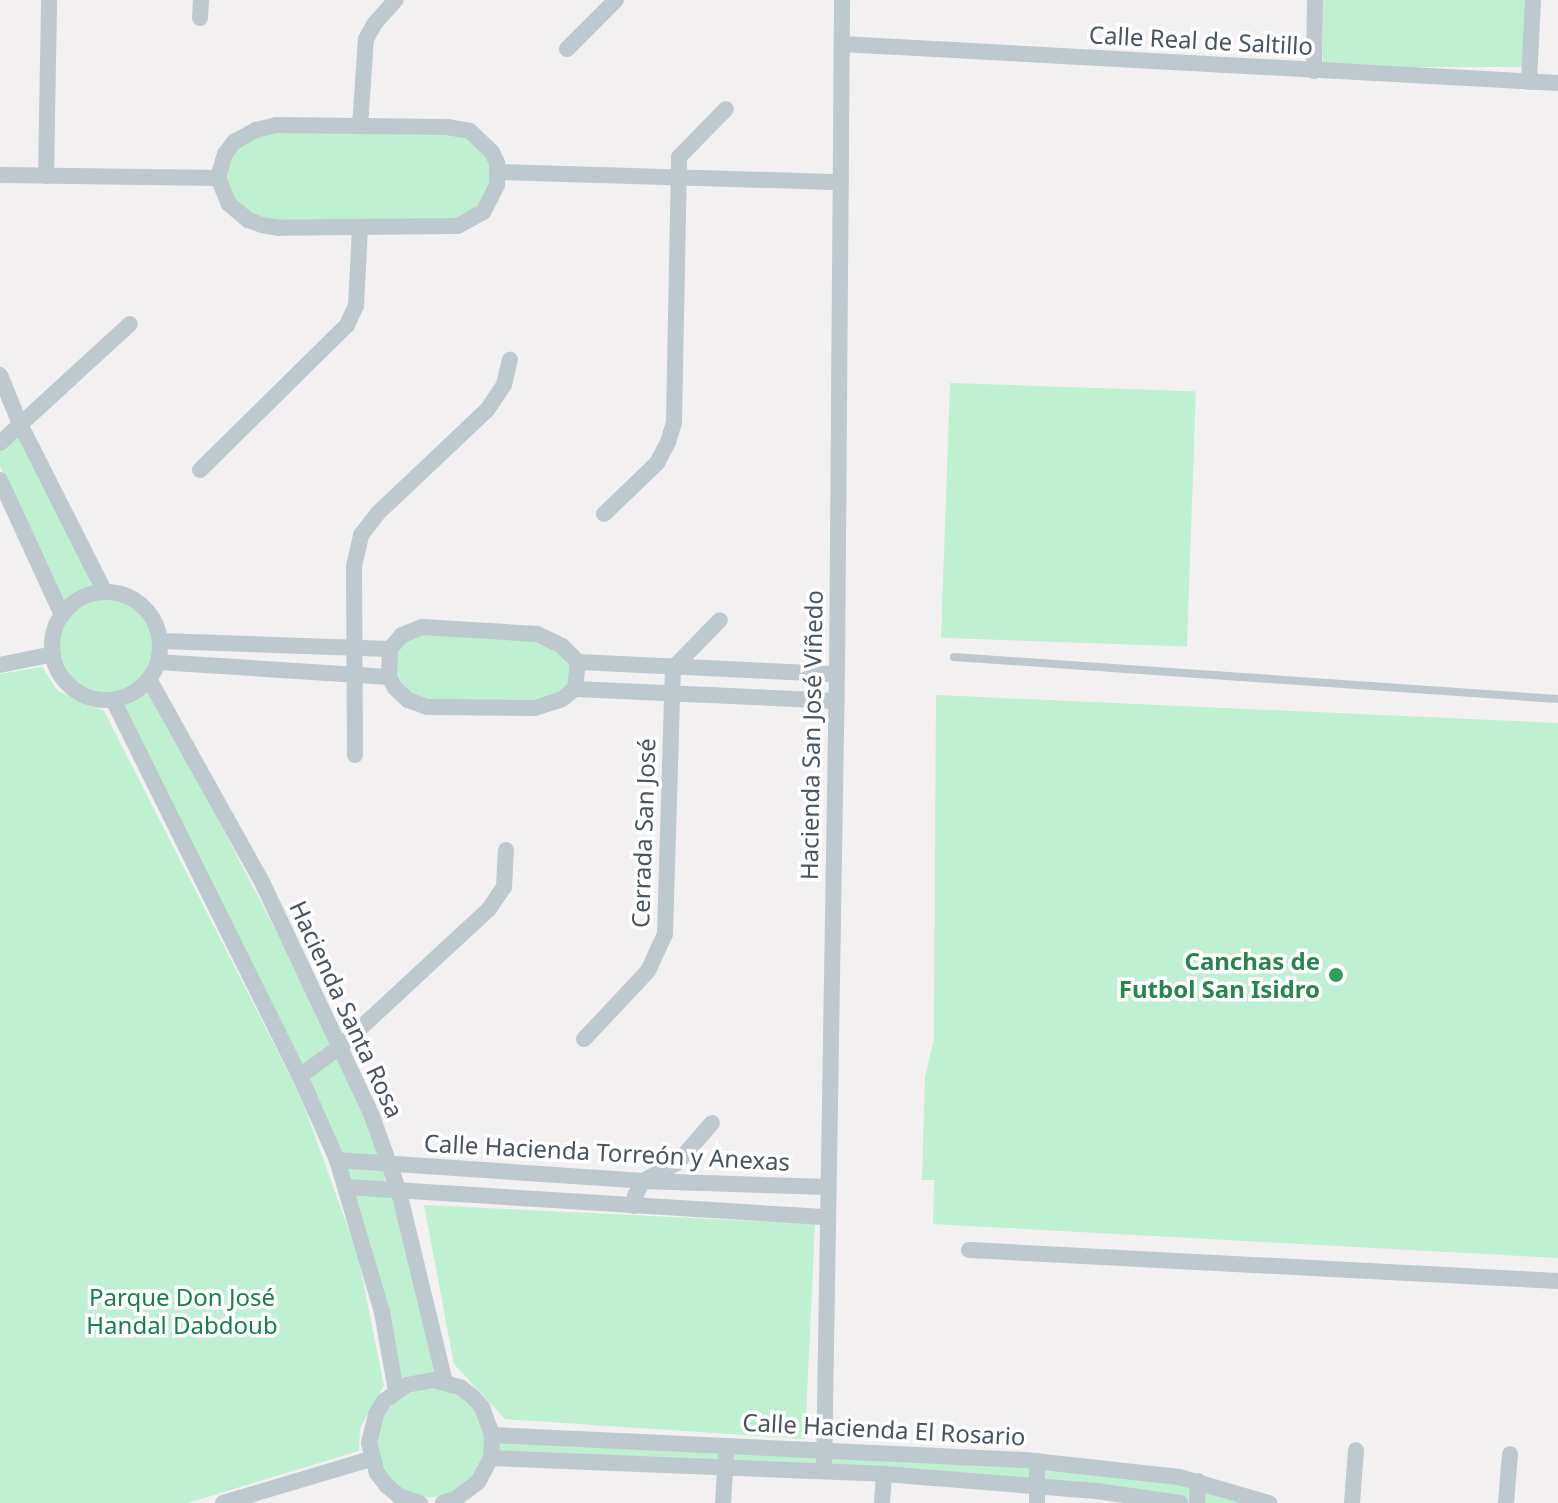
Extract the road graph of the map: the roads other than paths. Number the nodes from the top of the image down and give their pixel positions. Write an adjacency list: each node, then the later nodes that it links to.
1 (49, 0): 18 (street)
2 (201, 0): 8 (street)
3 (396, 0): 15 (street)
4 (616, 0): 10 (street)
5 (842, 0): 9 (street, Hacienda San José Viñedo)
6 (1315, 0): 11 (street)
7 (1533, 0): 12 (street)
8 (200, 18)
9 (842, 44): 11 (street, Calle Real de Saltillo); 21 (street, Hacienda San José Viñedo)
10 (567, 49)
11 (1314, 71): 12 (street, Calle Real de Saltillo)
12 (1529, 82): 13 (street, Calle Real de Saltillo)
13 (1558, 83)
14 (726, 109): 19 (street)
15 (360, 126): 16 (street); 20 (street)
16 (498, 172): 19 (street); 22 (street)
17 (0, 175): 18 (street)
18 (46, 176): 20 (street)
19 (676, 177): 21 (street); 30 (street)
20 (218, 178): 22 (street)
21 (841, 182): 43 (street, Hacienda San José Viñedo)
22 (360, 227): 28 (street)
23 (130, 324): 26 (street)
24 (510, 360): 35 (street)
25 (0, 375): 26 (street)
26 (20, 424): 27 (street); 31 (street)
27 (0, 443)
28 (200, 470)
29 (0, 480): 32 (street)
30 (604, 514)
31 (105, 592): 32 (street); 34 (street)
32 (62, 615): 37 (street)
33 (720, 620): 42 (street)
34 (160, 641): 35 (street); 39 (street)
35 (354, 648): 36 (street); 44 (street)
36 (390, 649): 40 (street); 45 (street)
37 (53, 654): 41 (street); 50 (street)
38 (954, 657): 49 (lane)
39 (158, 662): 44 (street); 46 (street)
40 (578, 662): 42 (street); 47 (street)
41 (0, 665)
42 (673, 668): 43 (street); 48 (street, Cerrada San José)
43 (837, 674): 51 (street, Hacienda San José Viñedo)
44 (354, 675): 45 (street); 52 (street)
45 (389, 677): 47 (street)
46 (149, 679): 50 (street); 55 (street, Hacienda Santa Rosa)
47 (575, 689): 48 (street)
48 (672, 693): 51 (street); 54 (street, Cerrada San José)
49 (1558, 699)
50 (113, 700): 56 (street)
51 (837, 701): 62 (street, Hacienda San José Viñedo)
52 (355, 755)
53 (506, 850): 55 (street)
54 (584, 1039)
55 (341, 1046): 56 (street); 59 (street, Hacienda Santa Rosa)
56 (300, 1076): 58 (street)
57 (712, 1123): 60 (street)
58 (337, 1160): 59 (street, Calle Hacienda Torreón y Anexas); 61 (street)
59 (390, 1164): 60 (street, Calle Hacienda Torreón y Anexas); 63 (street, Hacienda Santa Rosa)
60 (643, 1181): 62 (street, Calle Hacienda Torreón y Anexas); 64 (street)
61 (346, 1187): 63 (street); 69 (street)
62 (827, 1187): 65 (street, Hacienda San José Viñedo)
63 (399, 1192): 64 (street); 68 (street, Hacienda Santa Rosa)
64 (634, 1206): 65 (street)
65 (827, 1217): 72 (street, Hacienda San José Viñedo)
66 (969, 1250): 67 (street)
67 (1558, 1281)
68 (445, 1382): 69 (street); 70 (street)
69 (396, 1391): 76 (street)
70 (492, 1435): 71 (street, Calle Hacienda El Rosario); 75 (street)
71 (727, 1446): 72 (street, Calle Hacienda El Rosario); 78 (street)
72 (824, 1450): 77 (street, Calle Hacienda El Rosario); 79 (street, Hacienda San José Viñedo)
73 (1356, 1450): 92 (street)
74 (1510, 1454): 93 (street)
75 (491, 1458): 78 (street, Calle Hacienda El Rosario); 83 (street)
76 (371, 1459): 84 (street); 85 (street)
77 (1037, 1461): 81 (street, Calle Hacienda El Rosario); 82 (street)
78 (726, 1466): 79 (street, Calle Hacienda El Rosario); 86 (street)
79 (824, 1471): 80 (street, Calle Hacienda El Rosario)
80 (884, 1474): 82 (street, Calle Hacienda El Rosario); 87 (street)
81 (1198, 1481): 90 (street); 91 (street, Calle Hacienda El Rosario)
82 (1037, 1486): 88 (street); 89 (street, Calle Hacienda El Rosario)
83 (452, 1501)
84 (223, 1503)
85 (416, 1503)
86 (723, 1503)
87 (882, 1503)
88 (1037, 1503)
89 (1180, 1503)
90 (1197, 1503)
91 (1269, 1503)
92 (1352, 1503)
93 (1506, 1503)

